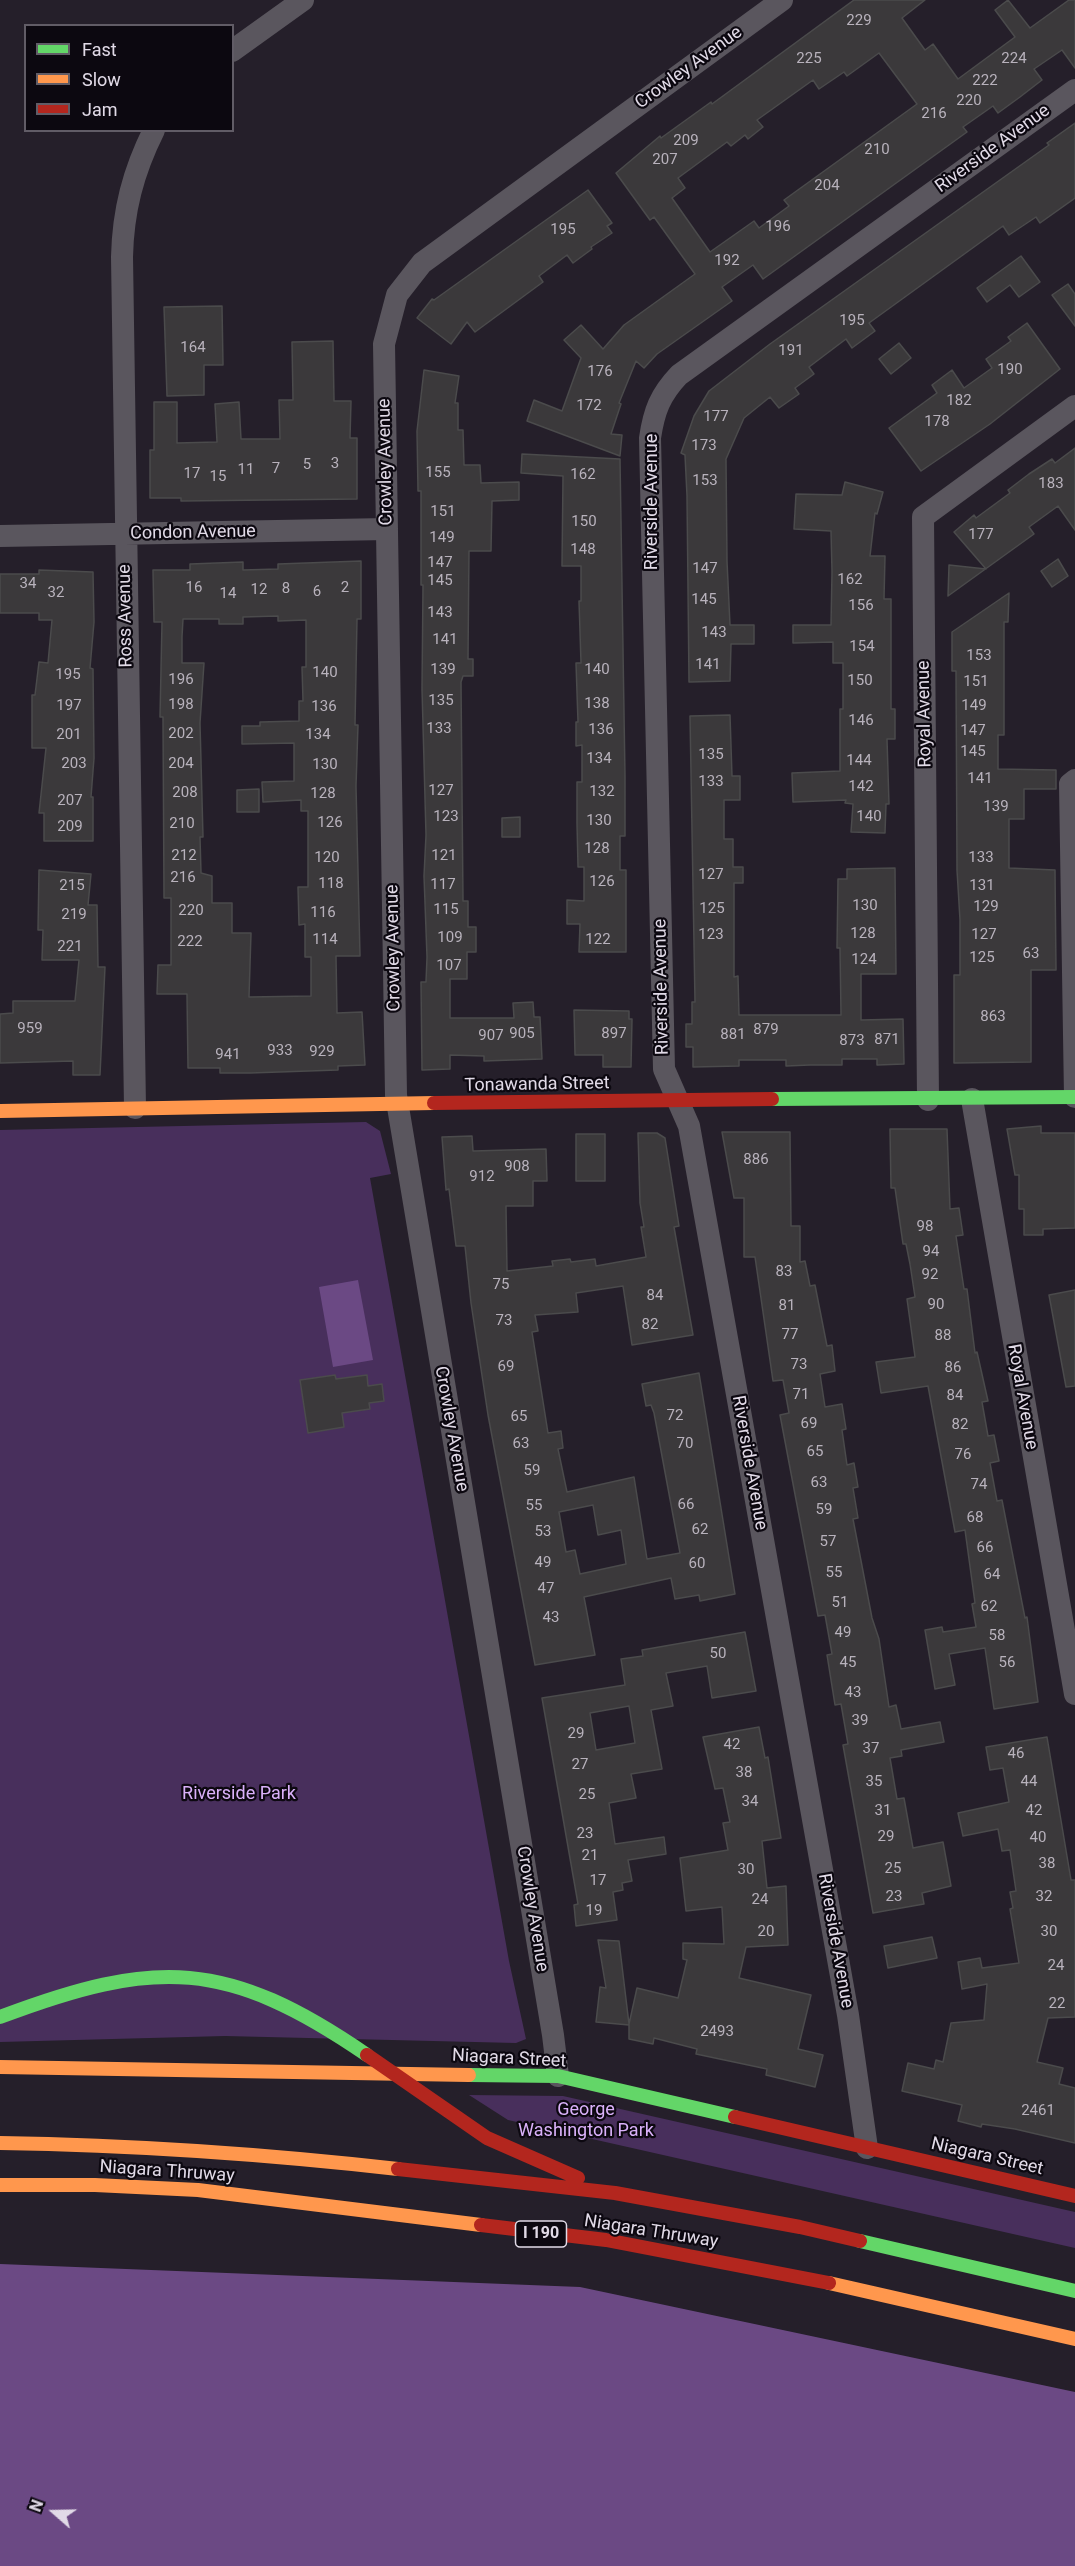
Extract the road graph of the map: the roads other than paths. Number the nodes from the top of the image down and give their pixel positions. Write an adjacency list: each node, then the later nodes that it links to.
1 (303, 0): 3 (street)
2 (782, 0): 7 (street, Crowley Avenue)
3 (234, 50)
4 (1075, 90): 12 (street, Riverside Avenue)
5 (153, 132): 8 (street, Ross Avenue)
6 (1075, 406): 14 (street, Royal Avenue)
7 (387, 529): 8 (street, Condon Avenue); 15 (street, Crowley Avenue)
8 (125, 534): 9 (street, Condon Avenue); 16 (street, Ross Avenue)
9 (0, 536)
10 (1075, 780): 11 (street)
11 (1075, 1097): 13 (main road, Tonawanda Street)
12 (677, 1099): 14 (main road, Tonawanda Street); 15 (main road, Tonawanda Street); 23 (street, Riverside Avenue)
13 (972, 1099): 14 (main road, Tonawanda Street); 18 (street, Royal Avenue)
14 (928, 1100)
15 (398, 1106): 16 (main road, Tonawanda Street); 21 (street, Crowley Avenue)
16 (135, 1108): 17 (main road, Tonawanda Street)
17 (0, 1111)
18 (1075, 1694)
19 (0, 2017): 25 (main road)
20 (0, 2067): 21 (main road, Niagara Street)
21 (558, 2076): 23 (main road, Niagara Street)
22 (0, 2143): 25 (main road, Niagara Thruway)
23 (867, 2148): 26 (main road, Niagara Street)
24 (0, 2185): 28 (main road, Niagara Thruway / I 190)
25 (615, 2193): 27 (main road, Niagara Thruway)
26 (1075, 2196)
27 (1075, 2291)
28 (1075, 2339)

